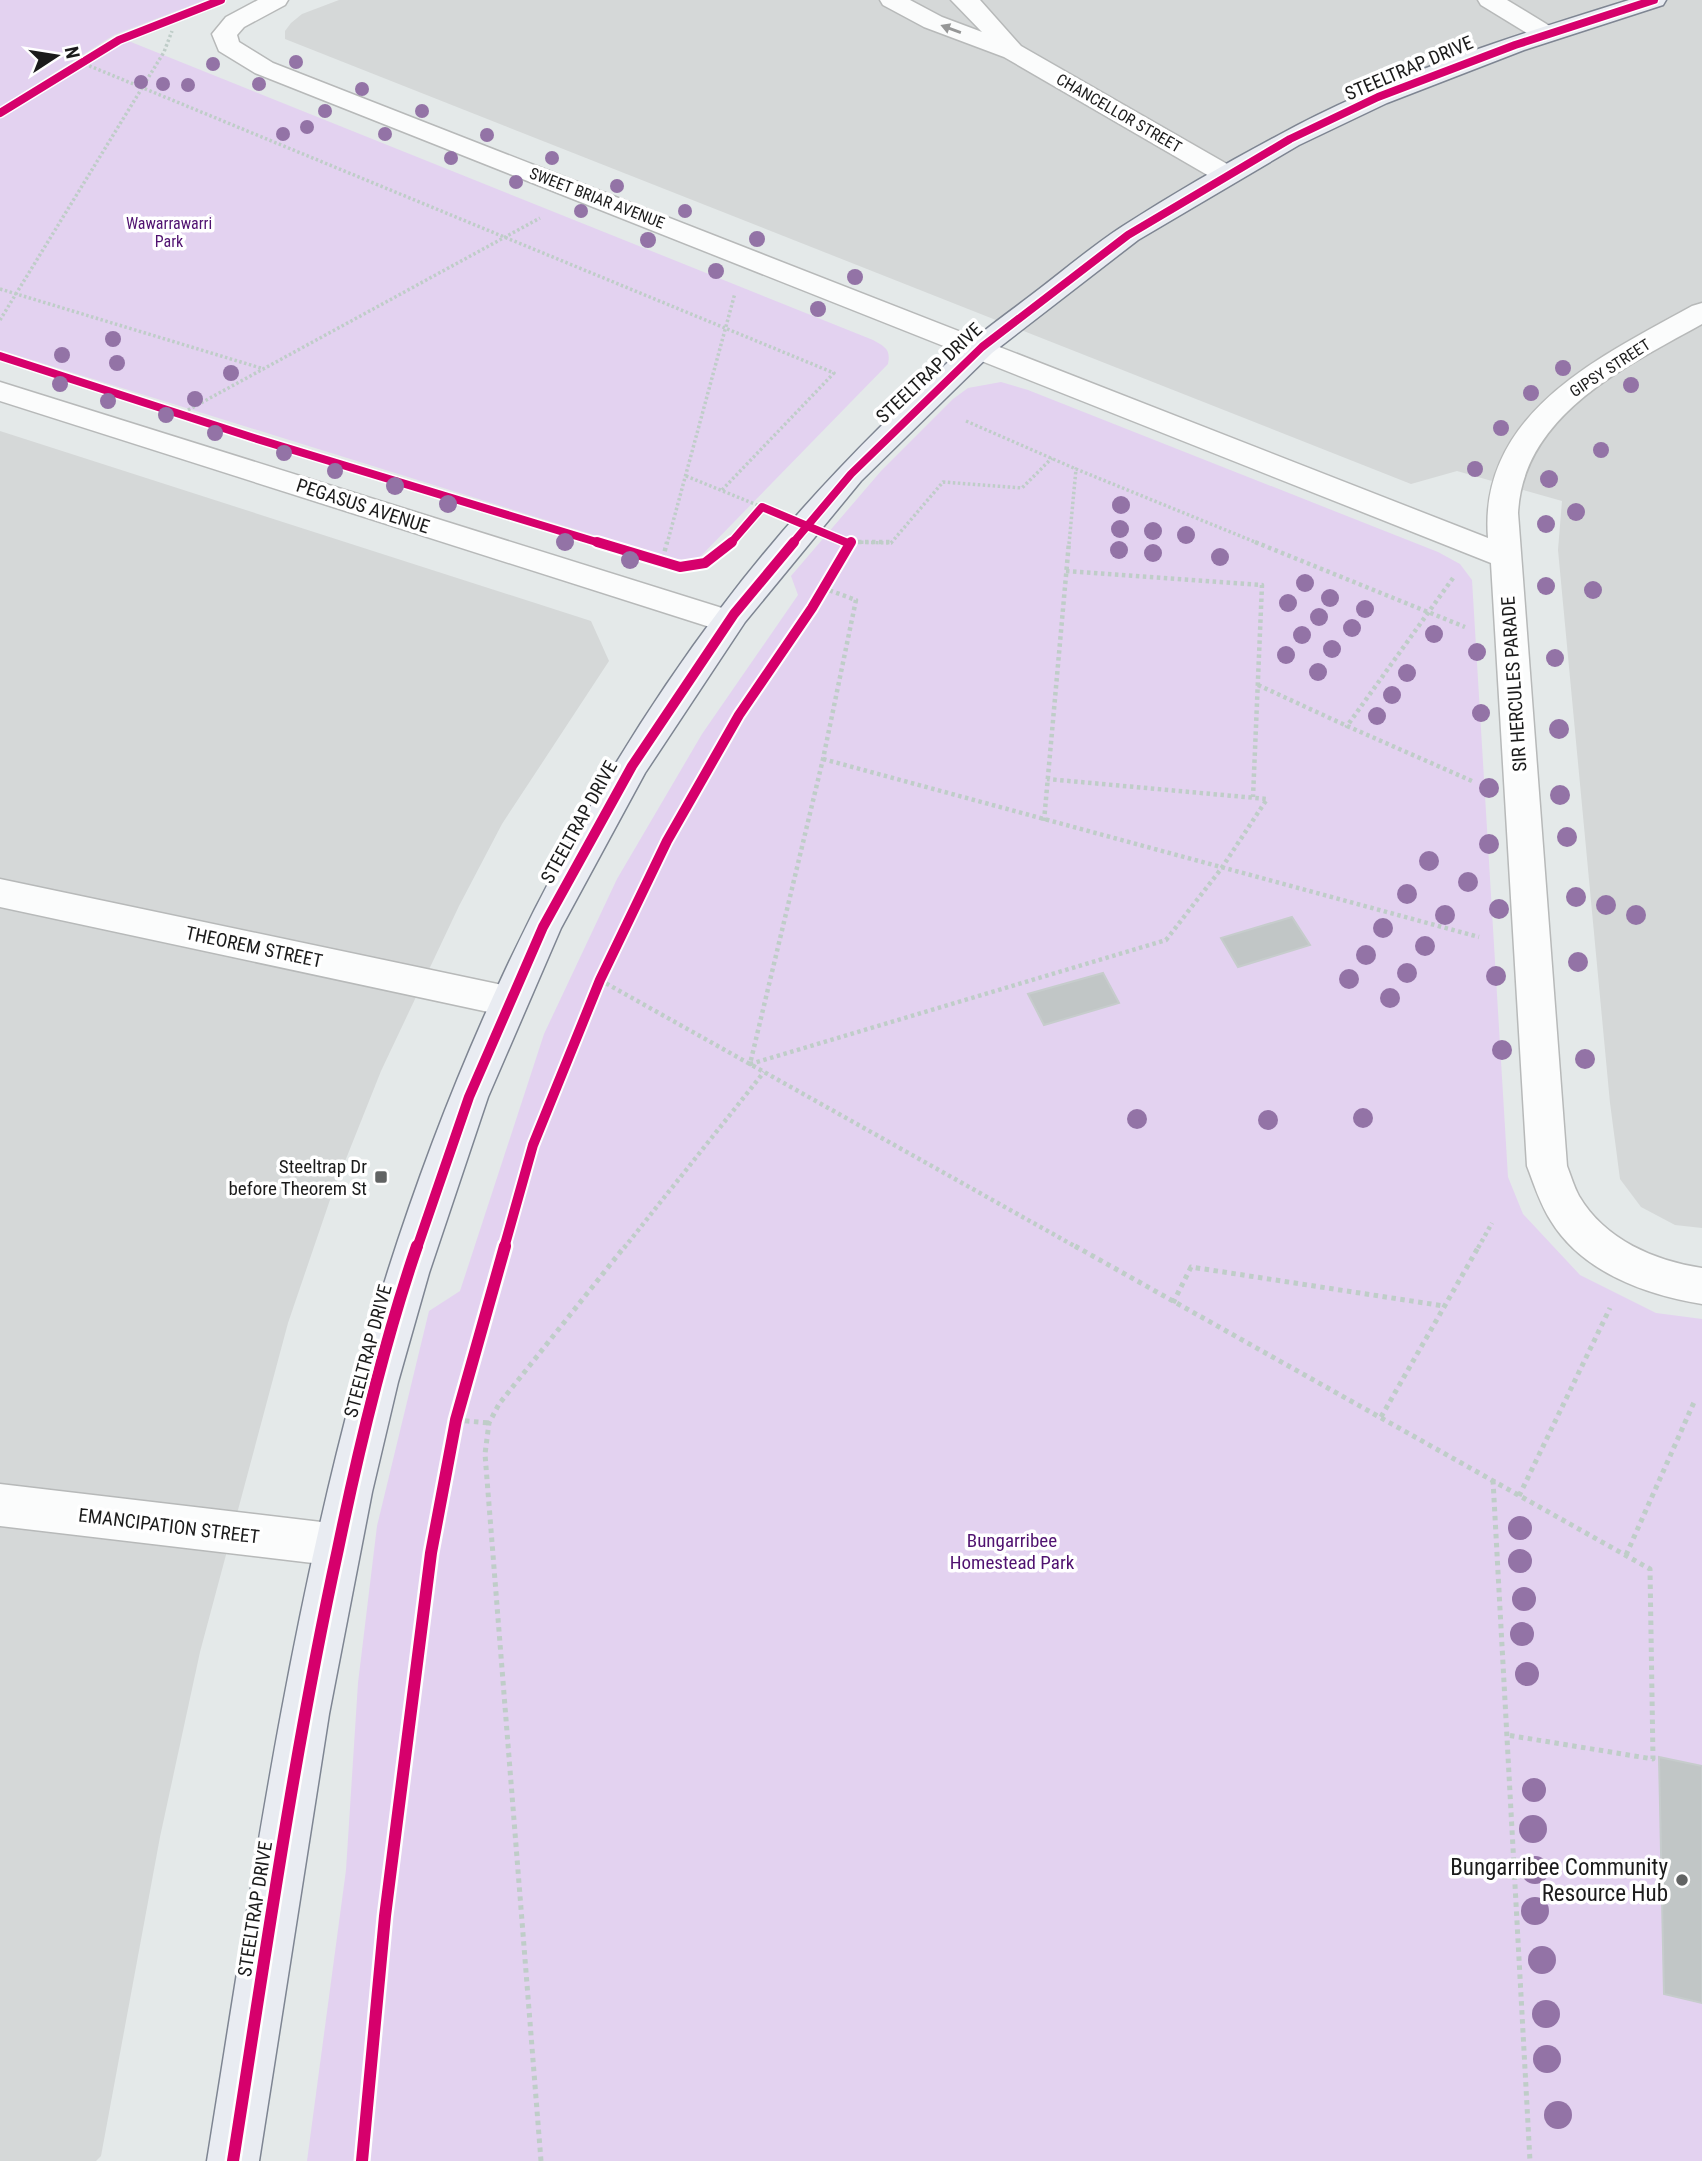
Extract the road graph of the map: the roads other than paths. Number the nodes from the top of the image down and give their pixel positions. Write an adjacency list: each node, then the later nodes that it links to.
1 (276, 0): 10 (street, SWEET BRIAR AVENUE)
2 (892, 0): 7 (street, CHANCELLOR STREET, one-way to 2)
3 (963, 0): 7 (street, CHANCELLOR STREET)
4 (1490, 0): 6 (street)
5 (1654, 0): 6 (street, STEELTRAP DRIVE)
6 (1544, 33): 8 (street, STEELTRAP DRIVE)
7 (1013, 52): 8 (street, CHANCELLOR STREET)
8 (1225, 174): 10 (street, STEELTRAP DRIVE)
9 (1702, 312): 12 (street, GIPSY STREET)
10 (980, 349): 12 (street); 13 (street, STEELTRAP DRIVE)
11 (0, 390): 13 (street, PEGASUS AVENUE)
12 (1506, 557): 16 (street, SIR HERCULES PARADE)
13 (727, 621): 15 (street, STEELTRAP DRIVE)
14 (0, 893): 15 (street, THEOREM STREET)
15 (507, 1001): 18 (street, STEELTRAP DRIVE)
16 (1702, 1286)
17 (0, 1505): 18 (street, EMANCIPATION STREET)
18 (338, 1545): 19 (street, STEELTRAP DRIVE)
19 (233, 2161)

